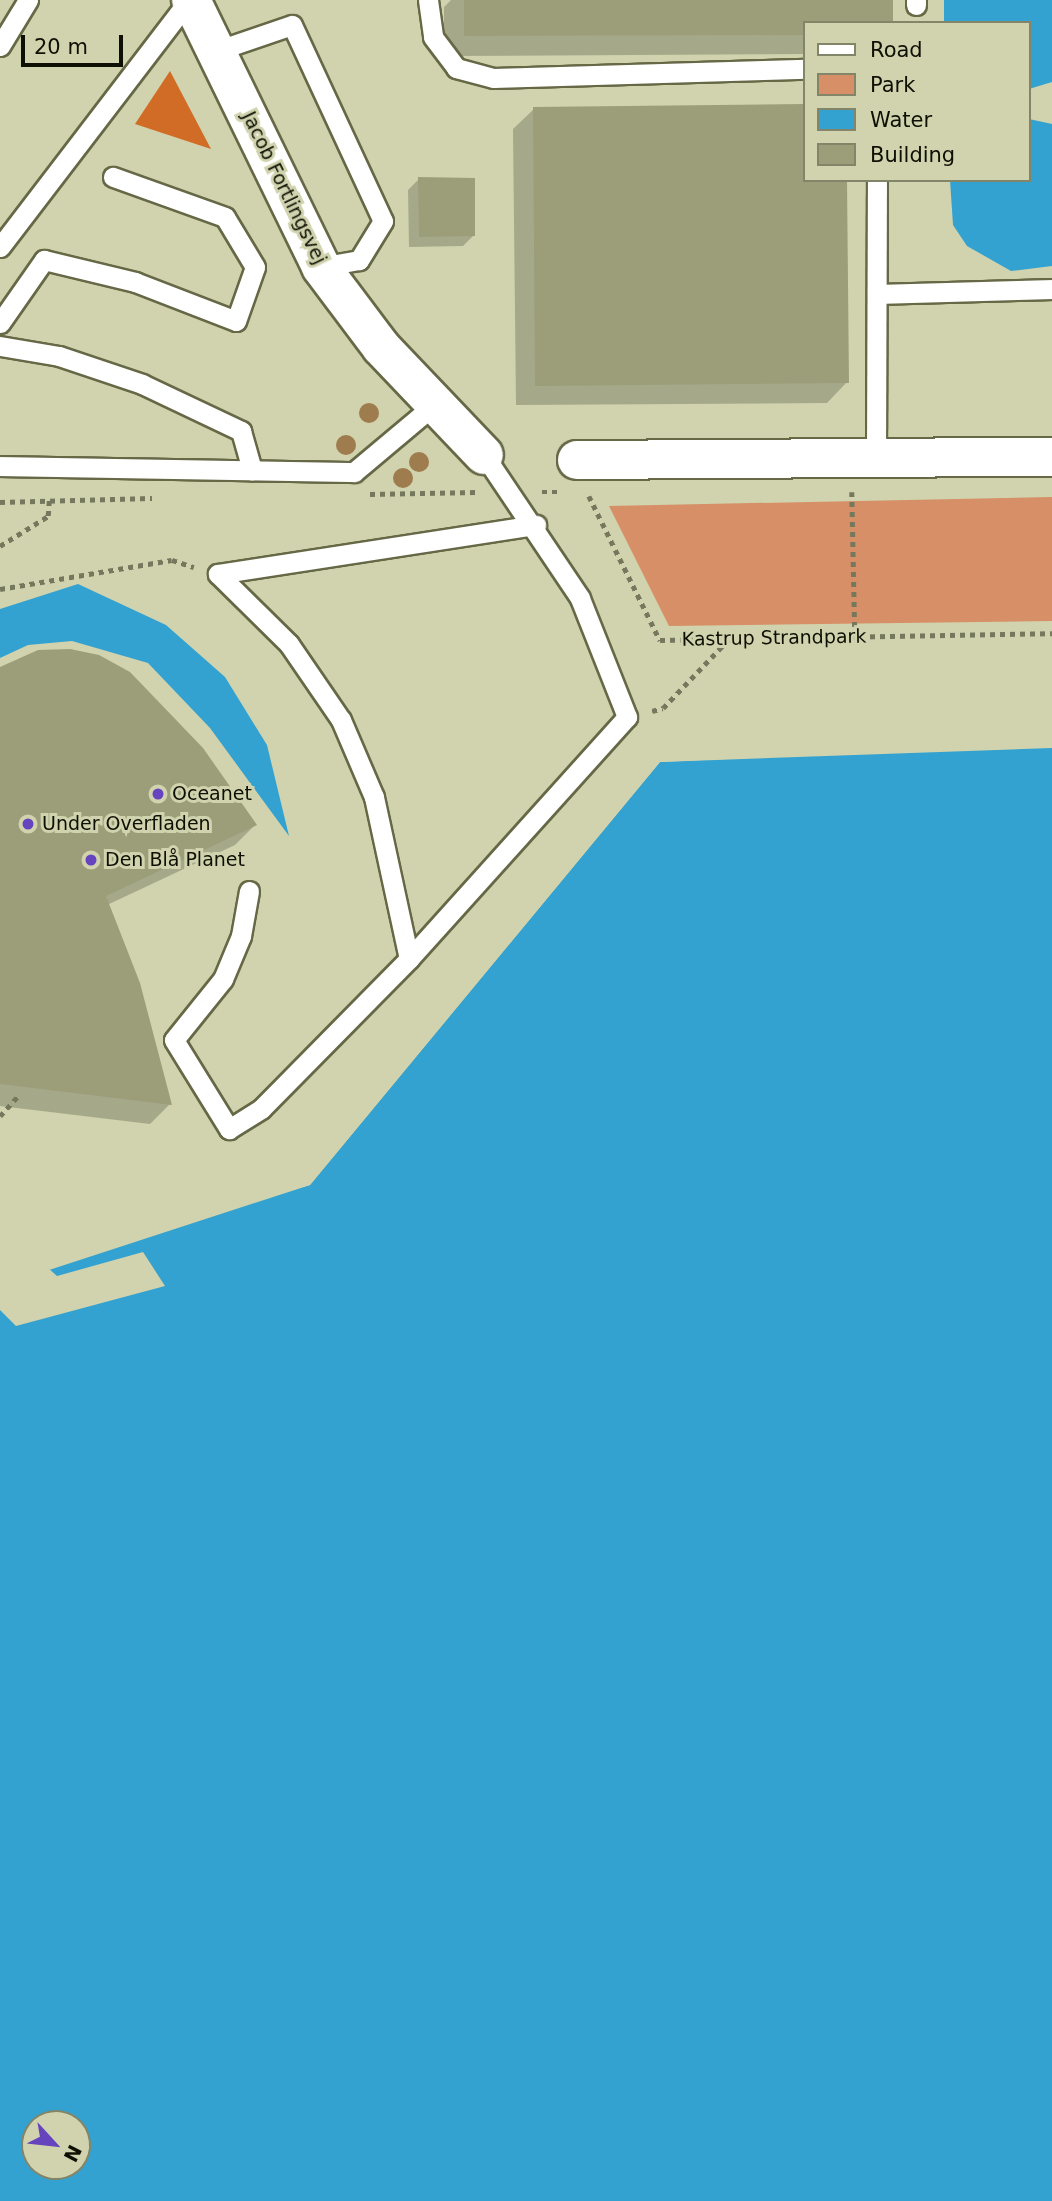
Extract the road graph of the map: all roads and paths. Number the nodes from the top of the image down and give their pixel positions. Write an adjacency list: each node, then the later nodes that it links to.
1 (28, 0): 4 (lane)
2 (190, 0): 5 (street, Jacob Fortlingsvej); 9 (lane, Jacob Fortlingsvej)
3 (428, 0): 6 (lane)
4 (0, 46)
5 (216, 51): 10 (street, Jacob Fortlingsvej); 10 (lane)
6 (804, 69)
7 (113, 177): 13 (lane)
8 (877, 182): 12 (lane)
9 (0, 247)
10 (321, 267): 15 (street, Jacob Fortlingsvej)
11 (1052, 289): 12 (lane)
12 (877, 294): 17 (lane)
13 (0, 323)
14 (0, 346): 20 (lane)
15 (435, 404): 16 (street, Jacob Fortlingsvej); 20 (lane)
16 (484, 455): 23 (lane)
17 (864, 456): 18 (street); 21 (street); 28 (path)
18 (1052, 457)
19 (0, 466): 20 (lane)
20 (252, 470)
21 (582, 476): 29 (path, Kastrup Strandpark)
22 (49, 500): 24 (path)
23 (536, 525): 25 (lane); 30 (lane)
24 (0, 546)
25 (218, 574): 26 (path); 32 (lane)
26 (0, 589)
27 (1052, 632): 28 (path, Kastrup Strandpark)
28 (855, 636): 29 (path, Kastrup Strandpark)
29 (729, 638): 30 (path)
30 (627, 717): 32 (lane)
31 (250, 891): 32 (lane)
32 (409, 959)
33 (20, 1094): 34 (path)
34 (0, 1115)

